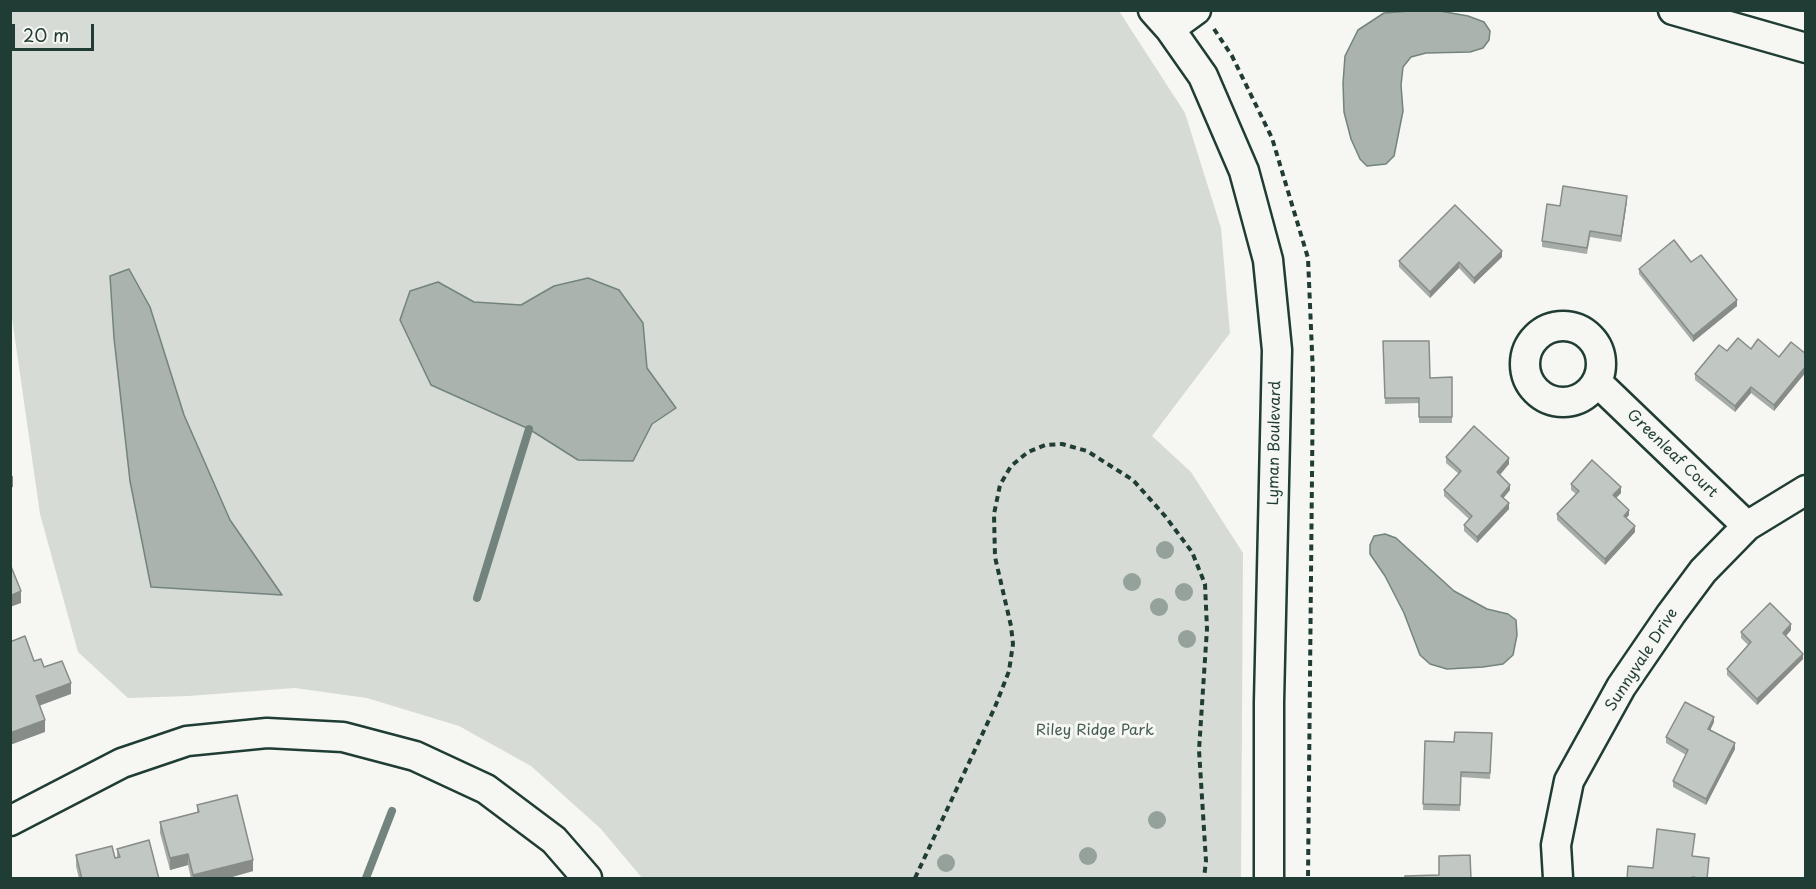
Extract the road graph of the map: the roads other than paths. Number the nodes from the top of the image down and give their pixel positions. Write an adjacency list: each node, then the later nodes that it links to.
1 (1196, 10): 3 (street)
2 (1673, 10): 4 (street)
3 (1161, 20): 10 (street, Lyman Boulevard)
4 (1806, 48)
5 (1598, 383): 7 (street, Greenleaf Court)
6 (1806, 490): 7 (street, Sunnyvale Drive)
7 (1747, 526): 11 (street, Sunnyvale Drive)
8 (10, 821): 9 (street)
9 (587, 879)
10 (1269, 879)
11 (1558, 879)

